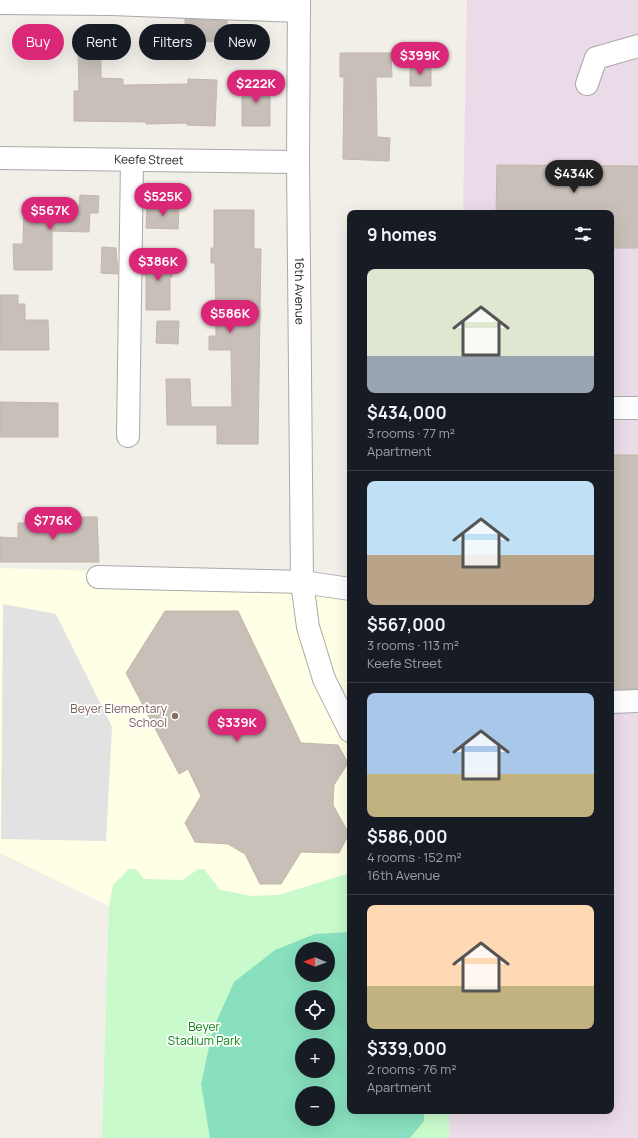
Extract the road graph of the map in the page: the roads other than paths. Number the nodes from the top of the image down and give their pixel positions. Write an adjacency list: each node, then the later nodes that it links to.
1 (111, 2): 2 (street); 3 (street)
2 (0, 3)
3 (299, 6): 8 (street, 16th Avenue)
4 (638, 46): 5 (street)
5 (587, 84)
6 (0, 158): 7 (street, Keefe Street)
7 (132, 160): 8 (street, Keefe Street); 11 (street)
8 (298, 162): 13 (street, 16th Avenue)
9 (614, 408): 10 (street)
10 (638, 408)
11 (128, 436)
12 (98, 577): 13 (street)
13 (302, 582): 14 (street); 17 (street, 16th Avenue)
14 (347, 589)
15 (638, 701): 16 (street)
16 (614, 702)
17 (347, 725)

